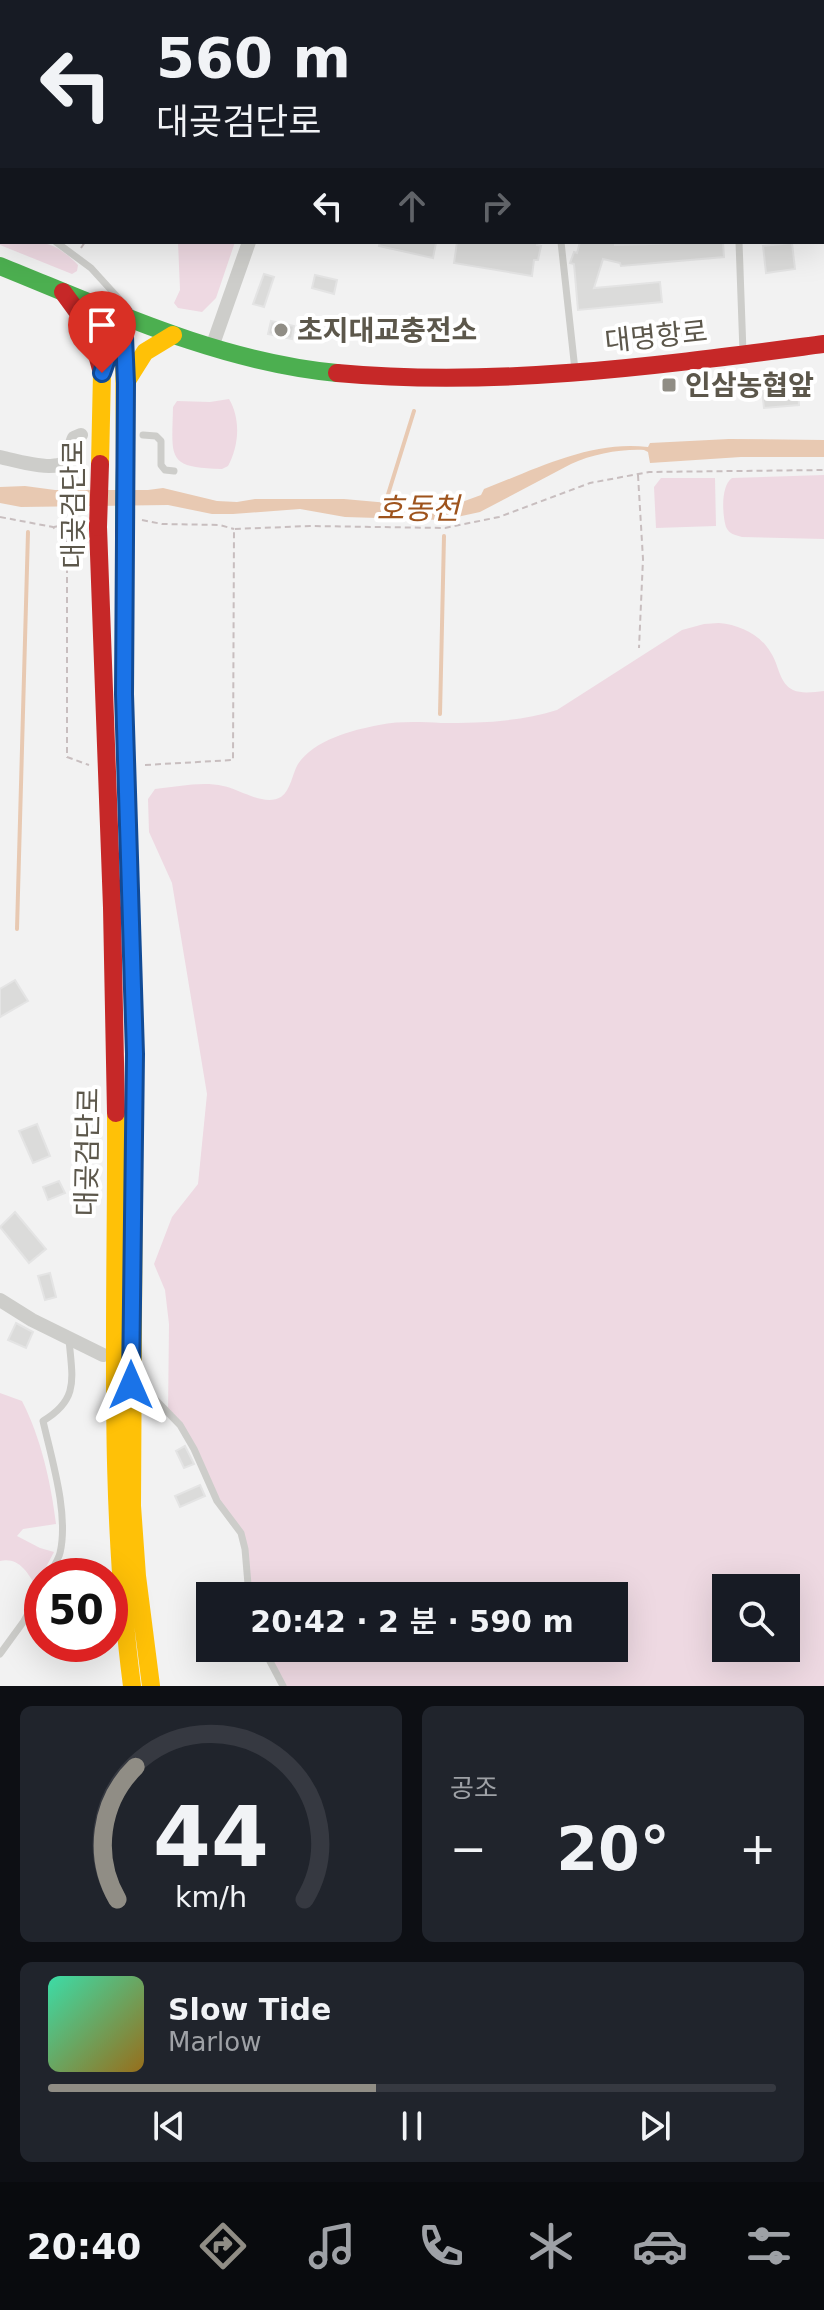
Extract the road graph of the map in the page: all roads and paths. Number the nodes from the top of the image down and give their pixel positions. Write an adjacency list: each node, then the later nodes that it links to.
1 (59, 244): 7 (lane)
2 (248, 244): 10 (street)
3 (561, 244): 12 (lane, 대명항로)
4 (739, 244): 11 (lane, 대명항로)
5 (0, 266): 6 (main road, 대명항로)
6 (62, 289): 7 (main road, 대명항로); 13 (main road)
7 (130, 317): 8 (main road, 대명항로); 13 (main road, 대곶검단로); 14 (main road, 대곶검단로)
8 (173, 335): 10 (main road, 대명항로); 14 (main road)
9 (824, 344): 11 (main road, 대명항로)
10 (212, 347): 12 (main road, 대명항로)
11 (743, 355): 12 (main road, 대명항로)
12 (576, 372)
13 (102, 373): 23 (main road, 대곶검단로, bridge)
14 (126, 383): 22 (main road, 대곶검단로, bridge)
15 (81, 435): 17 (street)
16 (143, 435): 19 (lane)
17 (0, 457)
18 (824, 470): 20 (path)
19 (174, 471)
20 (638, 474): 25 (path); 26 (path)
21 (0, 517): 24 (path)
22 (128, 523): 25 (path); 39 (main road, 대곶검단로)
23 (93, 524): 24 (path); 38 (main road, 대곶검단로)
24 (53, 527): 27 (path)
25 (234, 529): 28 (path)
26 (639, 648)
27 (89, 765)
28 (145, 765)
29 (0, 1300): 30 (street)
30 (69, 1337): 31 (street); 33 (lane)
31 (103, 1355)
32 (148, 1392): 34 (lane)
33 (58, 1558)
34 (248, 1582)
35 (24, 1621): 36 (lane)
36 (0, 1654)
37 (270, 1662): 40 (lane)
38 (132, 1686)
39 (151, 1686)
40 (283, 1686)

